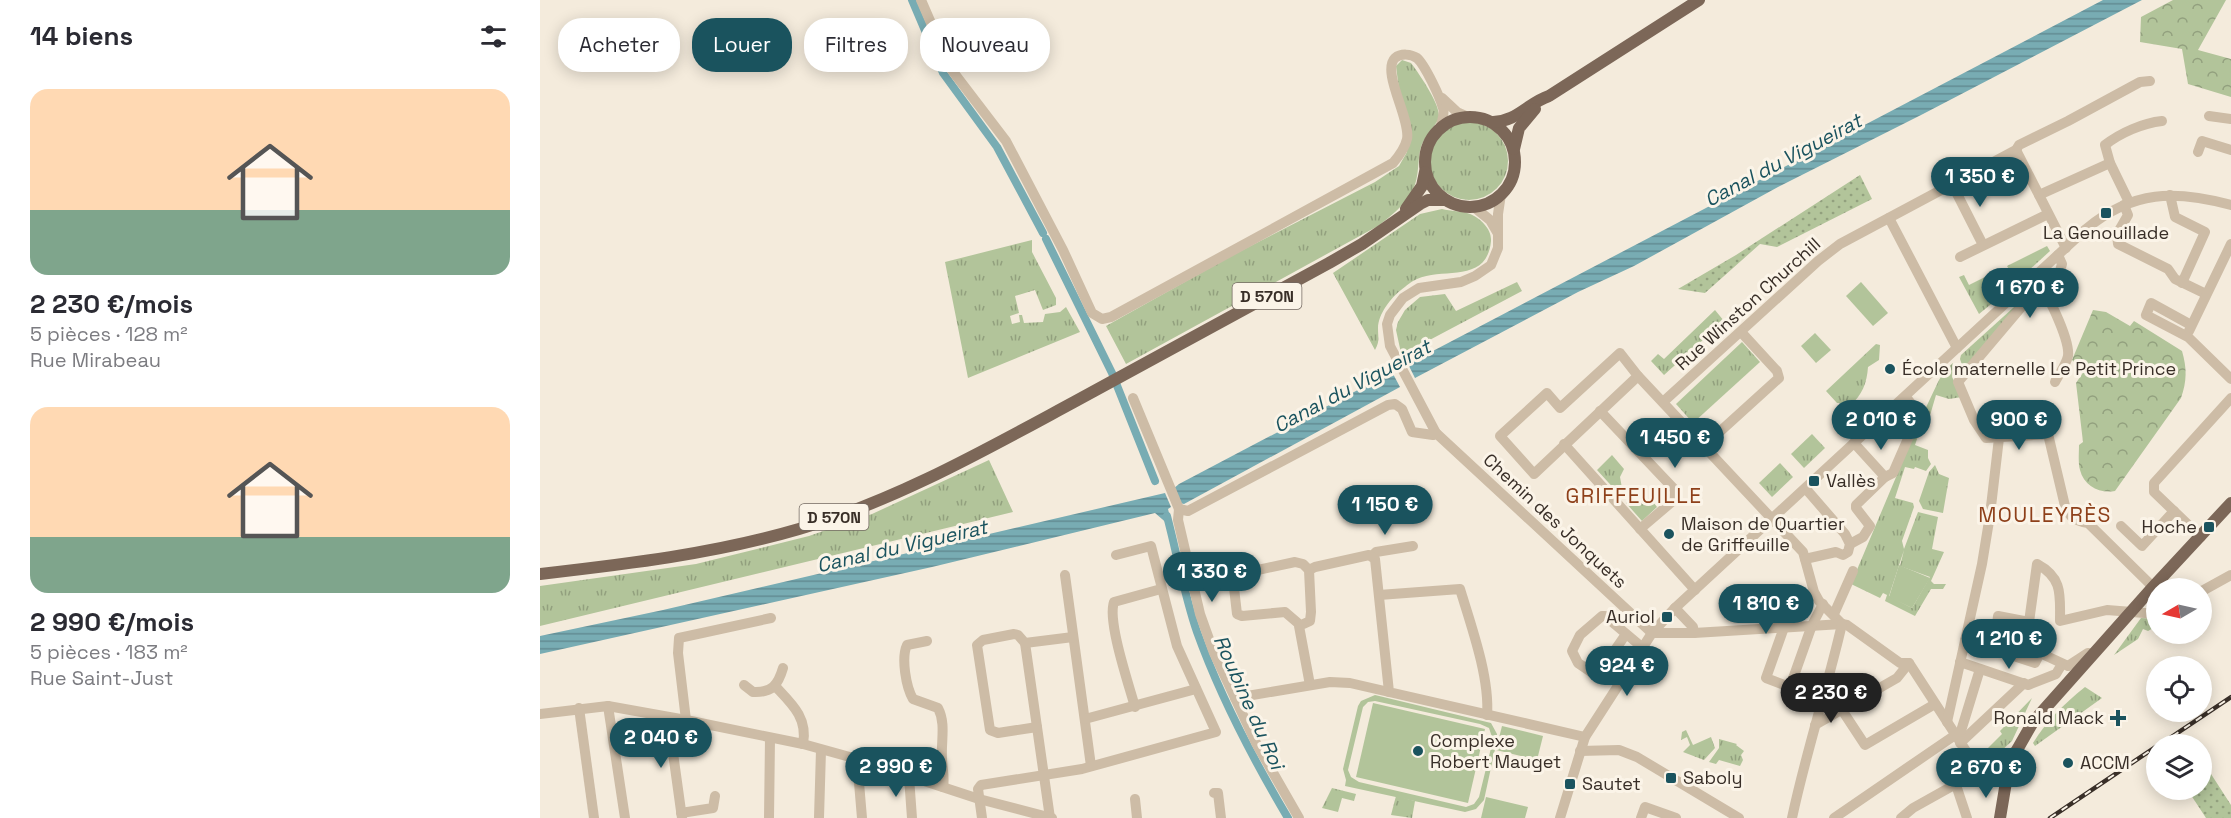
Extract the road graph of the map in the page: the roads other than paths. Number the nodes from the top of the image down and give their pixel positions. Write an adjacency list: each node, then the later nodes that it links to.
1 (921, 0): 4 (street)
2 (1699, 0): 5 (main road)
3 (2150, 81): 13 (street, Rue Winston Churchill)
4 (1433, 86): 6 (street); 11 (street)
5 (1549, 96): 10 (main road); 12 (main road)
6 (1466, 116): 10 (main road); 11 (main road)
7 (2209, 116): 8 (street)
8 (2231, 119)
9 (2162, 121): 16 (street)
10 (1493, 122): 12 (main road)
11 (1441, 126): 17 (main road)
12 (1514, 149): 19 (main road)
13 (2016, 150): 18 (street, Rue Winston Churchill); 20 (street)
14 (2231, 150): 15 (street)
15 (2198, 152)
16 (2110, 163): 20 (street); 23 (street)
17 (1425, 170): 22 (main road); 27 (main road, D 570N)
18 (1952, 184): 28 (street, Rue Winston Churchill); 31 (street)
19 (1501, 194): 25 (main road); 29 (street, Chemin des Jonquets)
20 (2039, 195): 26 (street)
21 (2170, 195): 23 (street); 24 (street); 35 (street)
22 (1445, 200): 25 (main road); 27 (main road, D 570N)
23 (2127, 203): 32 (street); 35 (street)
24 (2231, 206)
25 (1474, 207): 29 (street)
26 (2048, 214): 31 (street); 32 (street)
27 (1400, 217): 71 (main road, D 570N)
28 (1889, 218): 39 (street, Rue Winston Churchill); 41 (street)
29 (1499, 235): 50 (street, Chemin des Jonquets)
30 (2231, 244): 34 (street)
31 (1983, 245): 33 (street)
32 (2062, 252): 36 (street); 41 (street)
33 (1960, 257)
34 (2228, 258): 37 (street)
35 (2182, 283): 37 (street)
36 (2041, 289): 44 (street); 51 (street)
37 (2206, 294): 38 (street)
38 (2191, 325): 40 (street); 40 (street)
39 (1741, 332): 48 (street, Rue Winston Churchill); 54 (street)
40 (2188, 337): 43 (street)
41 (1957, 348): 45 (street)
42 (1638, 376): 48 (street); 49 (street); 53 (street)
43 (2231, 379)
44 (2055, 382)
45 (1906, 397): 52 (street); 55 (street)
46 (1133, 398): 58 (street)
47 (2231, 398): 59 (street)
48 (1663, 402): 54 (street)
49 (1600, 411): 53 (street); 62 (street)
50 (1436, 433): 58 (street); 93 (street, Chemin des Jonquets)
51 (1999, 438): 75 (street); 96 (street)
52 (1854, 443): 55 (street); 56 (street)
53 (1564, 444): 62 (street)
54 (1704, 446): 60 (street)
55 (1885, 477): 64 (street)
56 (1806, 489): 60 (street); 64 (street)
57 (2231, 503): 63 (main road)
58 (1178, 507): 114 (street)
59 (2174, 511): 61 (street); 63 (street)
60 (1772, 519): 68 (street); 78 (street)
61 (2121, 525)
62 (1640, 530): 78 (street)
63 (2200, 537): 74 (main road)
64 (1850, 544): 68 (street)
65 (1413, 546): 67 (street)
66 (1116, 555): 77 (street)
67 (1373, 558): 69 (street); 79 (street)
68 (1805, 558): 82 (street)
69 (1309, 570): 90 (street); 90 (street)
70 (1853, 571): 86 (street)
71 (540, 574)
72 (1065, 575): 95 (street)
73 (2231, 575): 76 (street)
74 (2161, 578)
75 (2146, 580)
76 (2212, 585)
77 (1161, 589): 112 (street); 118 (street)
78 (1695, 590): 83 (street)
79 (1379, 595): 113 (street); 122 (street)
80 (2146, 595): 84 (main road)
81 (1793, 602): 91 (street)
82 (1822, 604): 86 (street); 89 (street)
83 (1675, 608): 93 (street); 94 (street)
84 (2132, 612): 85 (street); 100 (street); 101 (main road)
85 (2146, 613)
86 (1834, 614): 88 (street)
87 (771, 618): 125 (street)
88 (1842, 624): 89 (street); 103 (street); 115 (street)
89 (1812, 625): 91 (street); 111 (street)
90 (1299, 626): 109 (street)
91 (1784, 627): 94 (street); 111 (street)
92 (1626, 633): 92 (street); 99 (street)
93 (1652, 633): 94 (street); 99 (street)
94 (1694, 633)
95 (1073, 637): 98 (street); 124 (street)
96 (1965, 640): 100 (street); 102 (street)
97 (927, 641): 144 (street)
98 (1025, 644): 128 (street); 128 (street)
99 (1643, 648): 129 (street)
100 (1994, 650): 104 (street)
101 (2094, 654): 104 (street); 135 (main road)
102 (1960, 662): 106 (street); 126 (street)
103 (1909, 663): 116 (street); 120 (street)
104 (2062, 664): 107 (street)
105 (783, 668): 110 (street)
106 (1980, 669): 107 (street); 131 (street)
107 (2026, 684): 131 (street)
108 (744, 685): 110 (street)
109 (1310, 685): 113 (street); 114 (street)
110 (776, 687): 132 (street)
111 (1790, 687): 115 (street)
112 (1196, 689): 118 (street); 138 (street)
113 (1389, 692): 122 (street)
114 (1234, 698): 162 (street)
115 (1824, 700): 127 (street)
116 (1935, 704): 120 (street); 126 (street)
117 (608, 706): 119 (street); 123 (street); 153 (street)
118 (1135, 707): 124 (street)
119 (579, 708): 121 (street); 152 (street)
120 (1842, 710): 127 (street)
121 (540, 714)
122 (1487, 715): 129 (street)
123 (668, 717): 125 (street); 149 (street)
124 (1086, 719): 138 (street)
125 (686, 720): 130 (street)
126 (1947, 722): 131 (street)
127 (1815, 726): 167 (street)
128 (1037, 727): 140 (street)
129 (1585, 737): 134 (street)
130 (770, 738): 132 (street); 154 (street)
131 (1958, 739): 139 (street); 168 (street)
132 (803, 744): 133 (street)
133 (820, 750): 136 (street); 155 (street)
134 (1580, 751): 163 (street); 166 (street)
135 (2015, 751): 137 (main road); 139 (street)
136 (857, 759): 141 (street); 156 (street)
137 (2009, 764): 139 (street); 143 (main road)
138 (1086, 767): 140 (street)
139 (1985, 770): 142 (street); 143 (street)
140 (1045, 775): 147 (street); 159 (street)
141 (909, 777): 144 (street); 157 (street)
142 (1956, 785): 151 (street); 169 (street)
143 (2004, 785): 170 (main road)
144 (944, 787): 147 (street)
145 (1214, 793): 161 (street)
146 (715, 796): 149 (street)
147 (979, 799): 150 (street); 158 (street)
148 (1135, 799): 160 (street)
149 (682, 815)
150 (1027, 815): 159 (street)
151 (1907, 816)
152 (594, 818)
153 (625, 818)
154 (769, 818)
155 (819, 818)
156 (862, 818)
157 (912, 818)
158 (982, 818)
159 (1051, 818)
160 (1137, 818)
161 (1221, 818)
162 (1299, 818)
163 (1560, 818)
164 (1641, 818): 165 (street)
165 (1676, 818)
166 (1738, 818)
167 (1792, 818)
168 (1834, 818)
169 (1967, 818)
170 (2000, 818)

